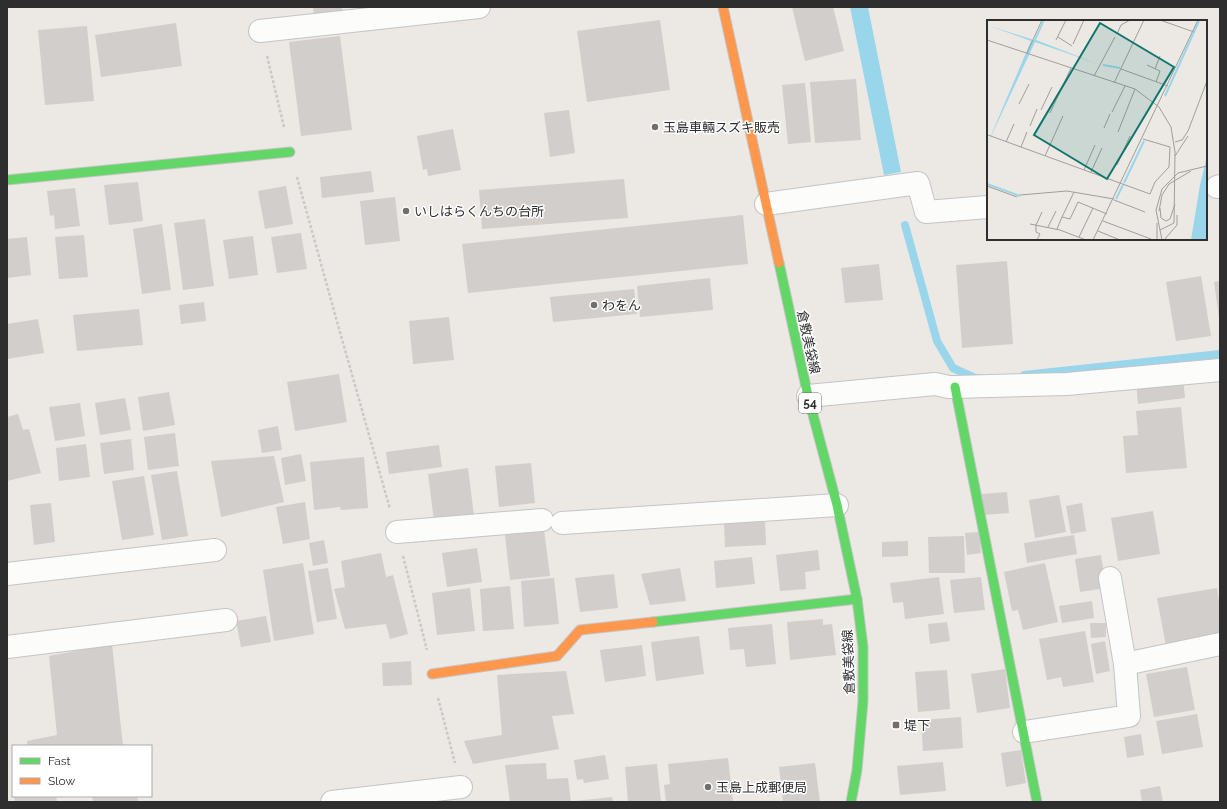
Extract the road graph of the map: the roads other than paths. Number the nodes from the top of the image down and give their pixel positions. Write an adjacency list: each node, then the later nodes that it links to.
1 (479, 7): 3 (street)
2 (723, 7): 6 (street, 倉敷美袋線 / 54)
3 (260, 30)
4 (290, 152): 5 (street)
5 (7, 180)
6 (766, 204): 7 (street); 10 (street, 倉敷美袋線 / 54)
7 (987, 207)
8 (1220, 370): 9 (street)
9 (955, 388): 10 (street); 22 (street)
10 (808, 396): 11 (street, 倉敷美袋線 / 54)
11 (837, 505): 12 (street); 16 (street, 倉敷美袋線 / 54)
12 (397, 532)
13 (215, 550): 14 (street)
14 (7, 574)
15 (1110, 578): 20 (street)
16 (857, 599): 21 (street); 25 (street, 倉敷美袋線 / 54)
17 (226, 620): 19 (street)
18 (1220, 644): 20 (street)
19 (7, 647)
20 (1125, 664): 22 (street)
21 (432, 674)
22 (1024, 732): 26 (street)
23 (461, 787): 24 (street)
24 (332, 802)
25 (851, 802)
26 (1037, 802)

